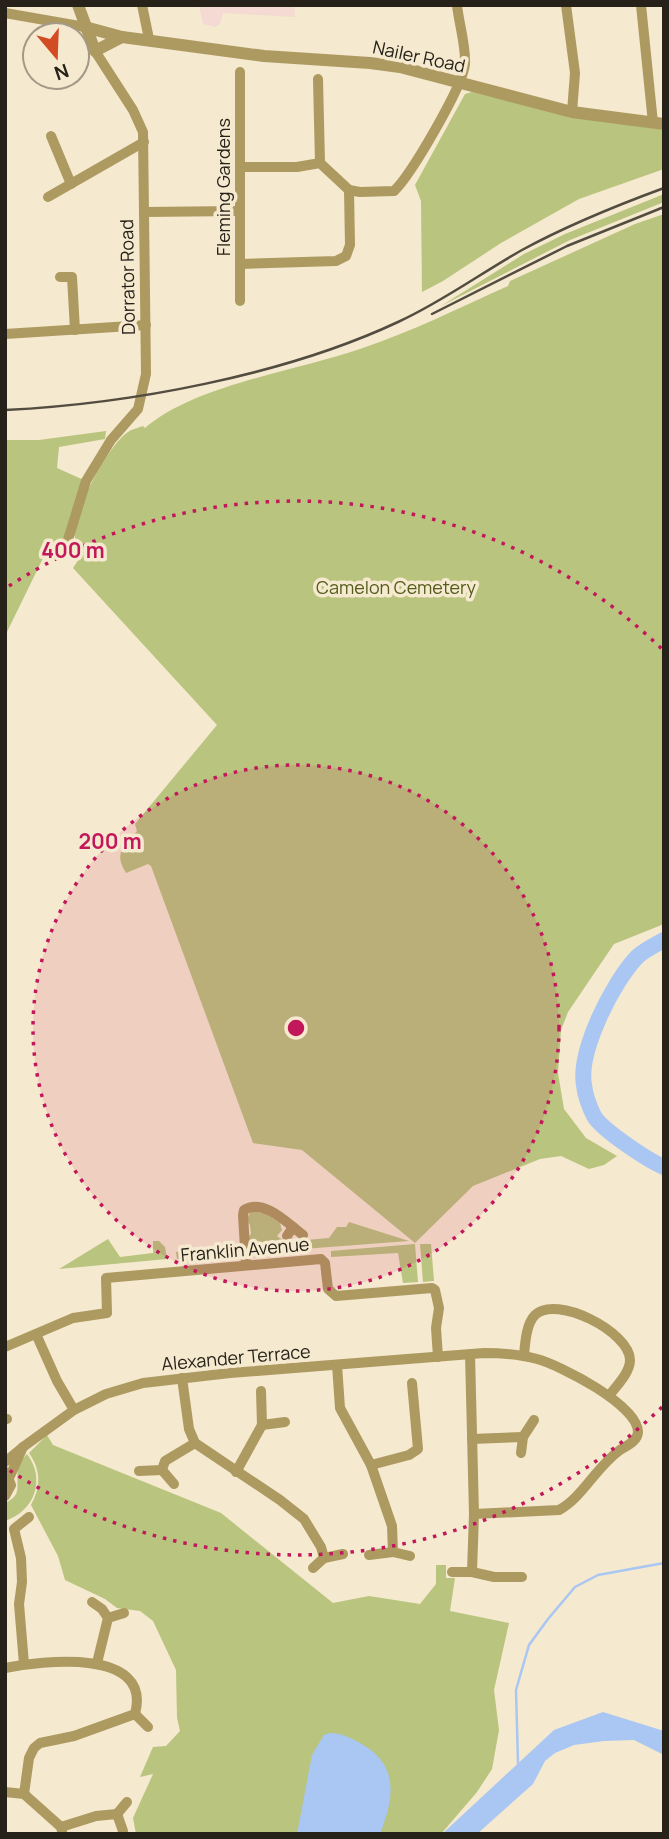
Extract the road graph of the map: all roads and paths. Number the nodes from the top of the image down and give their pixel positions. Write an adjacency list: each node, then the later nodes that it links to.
1 (142, 5): 9 (street)
2 (457, 5): 14 (street)
3 (566, 5): 15 (street)
4 (641, 5): 16 (street)
5 (5, 13): 6 (street)
6 (51, 21)
7 (91, 29): 8 (street, Nailer Road)
8 (122, 37): 9 (street, Nailer Road); 11 (street)
9 (149, 39): 14 (street, Nailer Road)
10 (91, 41): 11 (street, Dorrator Road)
11 (95, 51): 18 (street, Dorrator Road)
12 (240, 72): 20 (street, Fleming Gardens)
13 (318, 79): 19 (street)
14 (458, 84): 15 (street, Nailer Road); 22 (street)
15 (572, 112): 16 (street, Nailer Road)
16 (659, 124)
17 (51, 136): 21 (street)
18 (144, 142): 21 (street); 25 (street, Dorrator Road)
19 (320, 163): 20 (street); 22 (street)
20 (241, 167): 24 (street, Fleming Gardens)
21 (71, 184): 23 (street)
22 (349, 190): 26 (street)
23 (48, 197)
24 (239, 211): 25 (street); 26 (street, Fleming Gardens)
25 (144, 212): 29 (street, Dorrator Road)
26 (240, 264): 28 (street, Fleming Gardens)
27 (60, 277): 30 (street)
28 (240, 301)
29 (146, 325): 30 (street); 32 (street, Dorrator Road)
30 (75, 330): 31 (street)
31 (5, 334)
32 (67, 542)
33 (303, 1235): 34 (street)
34 (246, 1265): 35 (street, Franklin Avenue); 39 (street, Franklin Avenue)
35 (36, 1334): 36 (street, Franklin Avenue); 45 (street)
36 (5, 1347)
37 (470, 1354): 38 (street, Alexander Terrace); 39 (street, Alexander Terrace); 50 (street)
38 (524, 1356): 44 (street, Alexander Terrace); 44 (street)
39 (438, 1357): 40 (street, Alexander Terrace)
40 (337, 1365): 41 (street, Alexander Terrace); 55 (street)
41 (182, 1378): 45 (street, Alexander Terrace); 51 (street)
42 (412, 1383): 55 (street)
43 (261, 1391): 48 (street)
44 (609, 1396): 62 (street, Alexander Terrace)
45 (74, 1410): 52 (street, Alexander Terrace)
46 (534, 1420): 49 (street)
47 (285, 1422): 48 (street)
48 (262, 1425): 58 (street)
49 (523, 1437): 50 (street); 53 (street)
50 (472, 1439): 62 (street)
51 (195, 1443): 56 (street); 58 (street)
52 (23, 1447): 54 (street, Alexander Terrace); 59 (street)
53 (521, 1453)
54 (5, 1462)
55 (371, 1465): 65 (street)
56 (162, 1470): 57 (street); 60 (street)
57 (139, 1471)
58 (236, 1472): 69 (street)
59 (7, 1473): 61 (street)
60 (174, 1484)
61 (5, 1496)
62 (474, 1514): 72 (street)
63 (29, 1517): 64 (street)
64 (9, 1529): 78 (street)
65 (393, 1552): 67 (street); 68 (street)
66 (343, 1554): 69 (street)
67 (369, 1555)
68 (410, 1556)
69 (324, 1558): 70 (street)
70 (313, 1568)
71 (452, 1572): 72 (street)
72 (472, 1572): 73 (street)
73 (522, 1577)
74 (92, 1602): 76 (street)
75 (124, 1613): 76 (street)
76 (108, 1618): 77 (street)
77 (97, 1663): 78 (street); 80 (street)
78 (24, 1664): 79 (street)
79 (5, 1668)
80 (135, 1714): 81 (street); 83 (street)
81 (148, 1727)
82 (5, 1792): 83 (street)
83 (24, 1794): 86 (street)
84 (127, 1802): 85 (street)
85 (117, 1814): 86 (street); 87 (street)
86 (62, 1831)
87 (123, 1831)

